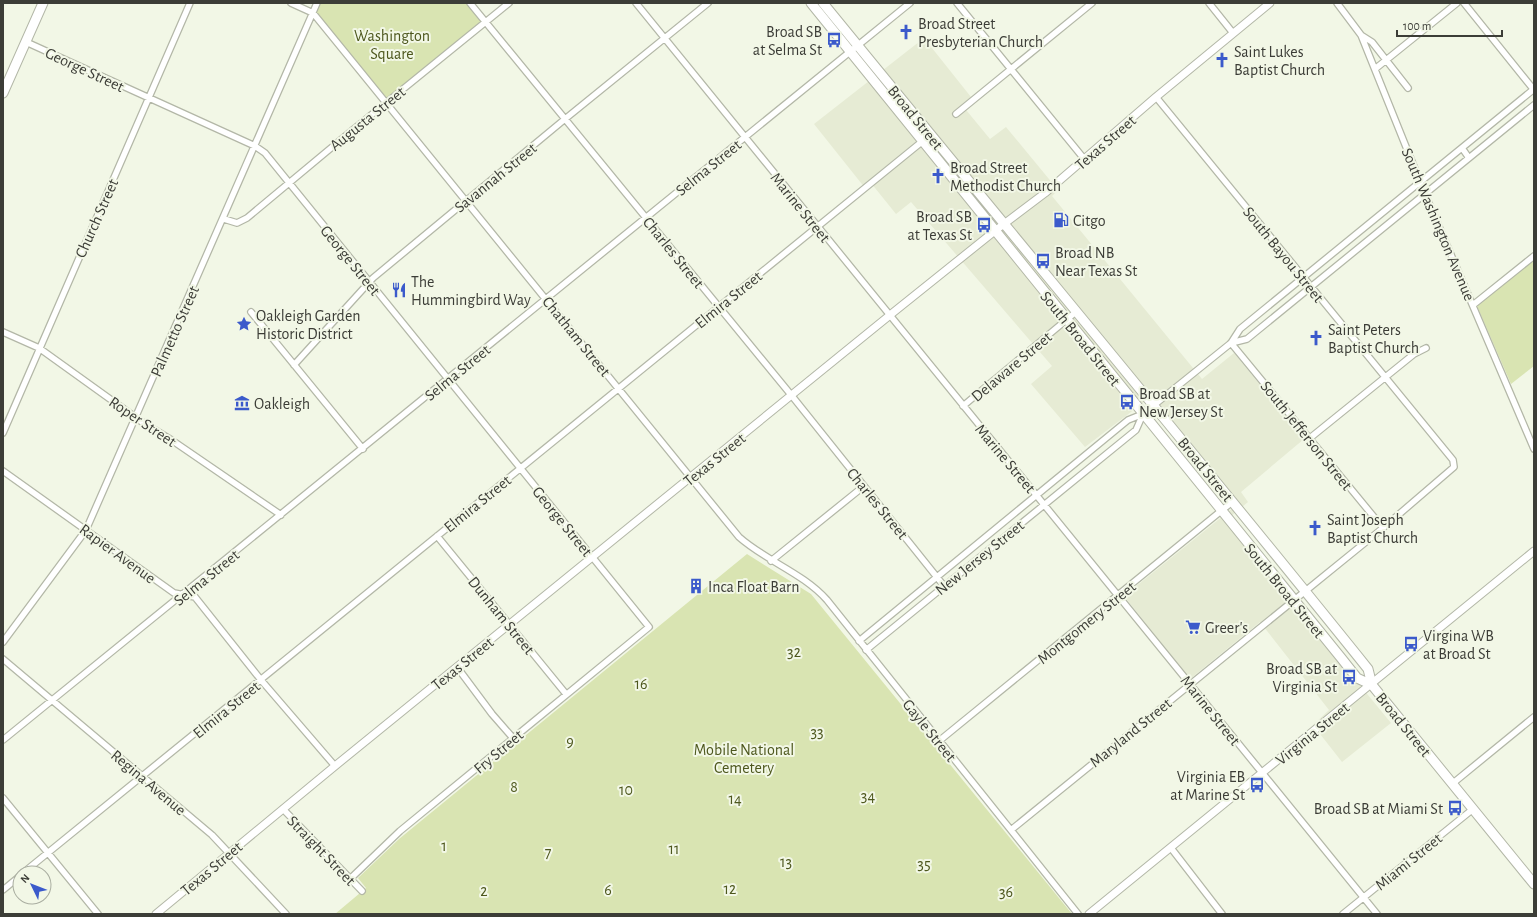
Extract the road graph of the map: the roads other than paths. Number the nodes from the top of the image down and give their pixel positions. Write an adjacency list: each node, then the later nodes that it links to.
1 (43, 3): 26 (main road)
2 (190, 3): 35 (street, Church Street)
3 (291, 3): 21 (street, Chatham Street)
4 (317, 3): 21 (street, Palmetto Street)
5 (470, 3): 22 (street, Charles Street)
6 (509, 3): 22 (street, Augusta Street)
7 (636, 3): 25 (street, Marine Street)
8 (708, 3): 25 (street, Savannah Street)
9 (811, 3): 27 (main road, South Broad Street)
10 (823, 3): 27 (main road, Broad Street)
11 (910, 3): 27 (street, Selma Street)
12 (957, 3): 29 (street)
13 (1080, 3): 20 (street)
14 (1092, 3): 20 (street)
15 (1209, 3): 23 (street)
16 (1270, 3): 23 (street, Texas Street)
17 (1338, 3): 24 (street, South Washington Avenue)
18 (1457, 3): 28 (street)
19 (1464, 3): 32 (street)
20 (1085, 9): 29 (street)
21 (313, 13): 36 (street, Chatham Street); 43 (street, Palmetto Street)
22 (485, 22): 36 (street, Augusta Street); 39 (street, Charles Street)
23 (1233, 33): 34 (street, Texas Street)
24 (1361, 35): 28 (street); 30 (street, South Washington Avenue)
25 (665, 39): 39 (street, Savannah Street); 41 (street, Marine Street)
26 (26, 42): 33 (main road); 35 (street, George Street)
27 (854, 48): 40 (main road, Broad Street); 41 (street, Selma Street); 42 (main road, South Broad Street)
28 (1386, 61): 30 (street); 31 (street)
29 (1011, 69): 38 (street); 46 (street)
30 (1375, 69): 47 (street, South Washington Avenue)
31 (1408, 88)
32 (1534, 89): 44 (street, New Jersey Street)
33 (3, 93)
34 (1156, 97): 46 (street, Texas Street); 59 (street, South Bayou Street)
35 (149, 98): 43 (street, George Street); 71 (street, Church Street)
36 (386, 102): 48 (street, Augusta Street); 50 (street, Chatham Street)
37 (1534, 105): 45 (street, New Jersey Street)
38 (956, 114)
39 (565, 119): 50 (street, Savannah Street); 52 (street, Charles Street)
40 (930, 135): 42 (street, Elmira Street); 55 (main road, Broad Street)
41 (744, 137): 52 (street, Selma Street); 56 (street, Marine Street)
42 (923, 141): 56 (street, Elmira Street); 57 (main road, South Broad Street)
43 (255, 146): 48 (street, George Street); 53 (street, Palmetto Street)
44 (1462, 148): 45 (street); 47 (street, New Jersey Street)
45 (1469, 158): 49 (street, New Jersey Street)
46 (1084, 160): 55 (street, Texas Street)
47 (1420, 182): 49 (street, South Washington Avenue); 51 (street, New Jersey Street)
48 (289, 183): 53 (street, Augusta Street); 60 (street, George Street)
49 (1425, 194): 54 (street, New Jersey Street); 63 (street, South Washington Avenue)
50 (466, 200): 60 (street, Savannah Street); 62 (street, Chatham Street)
51 (1385, 212): 54 (street); 59 (street, New Jersey Street)
52 (646, 217): 62 (street, Selma Street); 64 (street, Charles Street)
53 (224, 219): 83 (street, Palmetto Street)
54 (1392, 220): 61 (street, New Jersey Street)
55 (1003, 224): 57 (street, Texas Street); 65 (main road, Broad Street)
56 (817, 227): 64 (street, Elmira Street); 67 (street, Marine Street)
57 (996, 230): 67 (street, Texas Street); 68 (main road, South Broad Street)
58 (1534, 256): 63 (street)
59 (1303, 278): 61 (street, South Bayou Street); 70 (street, New Jersey Street)
60 (369, 282): 75 (street, Savannah Street); 77 (street, George Street)
61 (1311, 287): 70 (street, New Jersey Street); 76 (street, South Bayou Street)
62 (547, 299): 77 (street, Selma Street); 78 (street, Chatham Street)
63 (1473, 305): 87 (street, South Washington Avenue)
64 (719, 307): 78 (street, Elmira Street); 79 (street, Charles Street)
65 (1077, 311): 68 (street, Delaware Street); 73 (main road, Broad Street)
66 (251, 312): 75 (street)
67 (889, 316): 79 (street, Texas Street); 80 (street, Marine Street)
68 (1066, 320): 74 (main road, South Broad Street); 80 (street, Delaware Street)
69 (3, 332): 71 (street, Roper Street)
70 (1231, 343): 81 (street, New Jersey Street); 85 (street, South Jefferson Street)
71 (39, 348): 83 (street, Roper Street); 84 (street, Church Street)
72 (1426, 348): 76 (street)
73 (1109, 350): 74 (street); 81 (main road, Broad Street)
74 (1098, 359): 82 (main road, South Broad Street)
75 (294, 365): 86 (street)
76 (1386, 377): 85 (street); 88 (street, South Bayou Street)
77 (448, 380): 86 (street, Selma Street); 89 (street, George Street)
78 (619, 388): 89 (street, Elmira Street); 91 (street, Chatham Street)
79 (792, 396): 91 (street, Texas Street); 92 (street, Charles Street)
80 (963, 406): 93 (street, Marine Street)
81 (1154, 406): 82 (street, New Jersey Street); 94 (main road, Broad Street)
82 (1143, 414): 93 (street, New Jersey Street); 95 (street, New Jersey Street); 96 (main road, South Broad Street)
83 (136, 417): 97 (street, Roper Street); 99 (street, Palmetto Street)
84 (3, 433)
85 (1310, 438): 98 (street, South Jefferson Street)
86 (363, 449): 97 (street, Selma Street)
87 (1534, 449)
88 (1454, 467): 98 (street, Maryland Street)
89 (520, 468): 100 (street, Elmira Street); 102 (street, George Street)
90 (3, 471): 99 (street, Rapier Avenue)
91 (692, 478): 102 (street, Texas Street); 103 (street, Chatham Street)
92 (864, 486): 103 (street); 104 (street, Charles Street)
93 (1036, 494): 95 (street, Marine Street); 104 (street, New Jersey Street)
94 (1232, 502): 96 (street, Montgomery Street); 106 (main road, Broad Street)
95 (1044, 504): 105 (street, New Jersey Street); 108 (street, Marine Street)
96 (1221, 511): 108 (street, Montgomery Street); 109 (main road, South Broad Street)
97 (281, 515): 107 (street, Selma Street)
98 (1383, 528): 106 (street, Maryland Street)
99 (86, 530): 107 (street, Rapier Avenue); 113 (street, Palmetto Street)
100 (437, 536): 110 (street, Dunham Street); 117 (street, Elmira Street)
101 (1534, 551): 119 (street, Virginia Street)
102 (593, 558): 110 (street, Texas Street); 111 (street, George Street)
103 (771, 561): 112 (street, Gayle Street)
104 (937, 577): 105 (street, Charles Street); 112 (street, New Jersey Street)
105 (944, 586): 114 (street, New Jersey Street)
106 (1305, 591): 109 (street, Maryland Street); 119 (main road, Broad Street)
107 (184, 594): 117 (street, Rapier Avenue); 121 (street, Selma Street)
108 (1118, 595): 118 (street, Marine Street); 125 (street, Montgomery Street)
109 (1294, 600): 118 (street, Maryland Street); 119 (main road, South Broad Street)
110 (510, 624): 116 (street, Texas Street); 120 (street, Dunham Street)
111 (649, 627): 120 (street, Fry Street)
112 (859, 641): 114 (street, Gayle Street)
113 (3, 642)
114 (866, 650): 125 (street, Gayle Street)
115 (3, 659): 121 (street, Regina Avenue)
116 (457, 667): 123 (street); 126 (street, Texas Street)
117 (261, 680): 126 (street, Rapier Avenue); 128 (street, Elmira Street)
118 (1190, 684): 127 (street, Marine Street); 133 (street, Maryland Street)
119 (1372, 685): 127 (street, Virginia Street); 129 (main road, Broad Street)
120 (566, 694): 123 (street, Fry Street)
121 (53, 701): 124 (street, Selma Street); 128 (street, Regina Avenue)
122 (1534, 717): 129 (street)
123 (513, 738): 138 (street, Fry Street)
124 (3, 740)
125 (939, 741): 133 (street, Gayle Street)
126 (335, 766): 131 (street, Texas Street)
127 (1262, 773): 134 (street, Virginia Street); 143 (street, Marine Street)
128 (143, 776): 135 (street, Elmira Street); 136 (street, Regina Avenue)
129 (1452, 784): 132 (main road, Broad Street)
130 (3, 798): 135 (street)
131 (283, 809): 136 (street, Texas Street); 138 (street, Straight Street)
132 (1473, 809): 140 (main road, Broad Street); 143 (street, Miami Street)
133 (1011, 830): 147 (street, Gayle Street)
134 (1171, 848): 148 (street, Virginia Street); 149 (street)
135 (48, 853): 137 (street, Elmira Street); 144 (street)
136 (229, 854): 145 (street, Texas Street); 146 (street, Regina Avenue)
137 (34, 865)
138 (350, 879): 142 (street, Straight Street)
139 (12, 883): 141 (street)
140 (1534, 883)
141 (3, 890)
142 (362, 891)
143 (1363, 898): 150 (street, Miami Street); 151 (street, Marine Street)
144 (98, 914)
145 (156, 914)
146 (286, 914)
147 (1078, 914)
148 (1089, 914)
149 (1222, 914)
150 (1343, 914)
151 (1376, 914)

